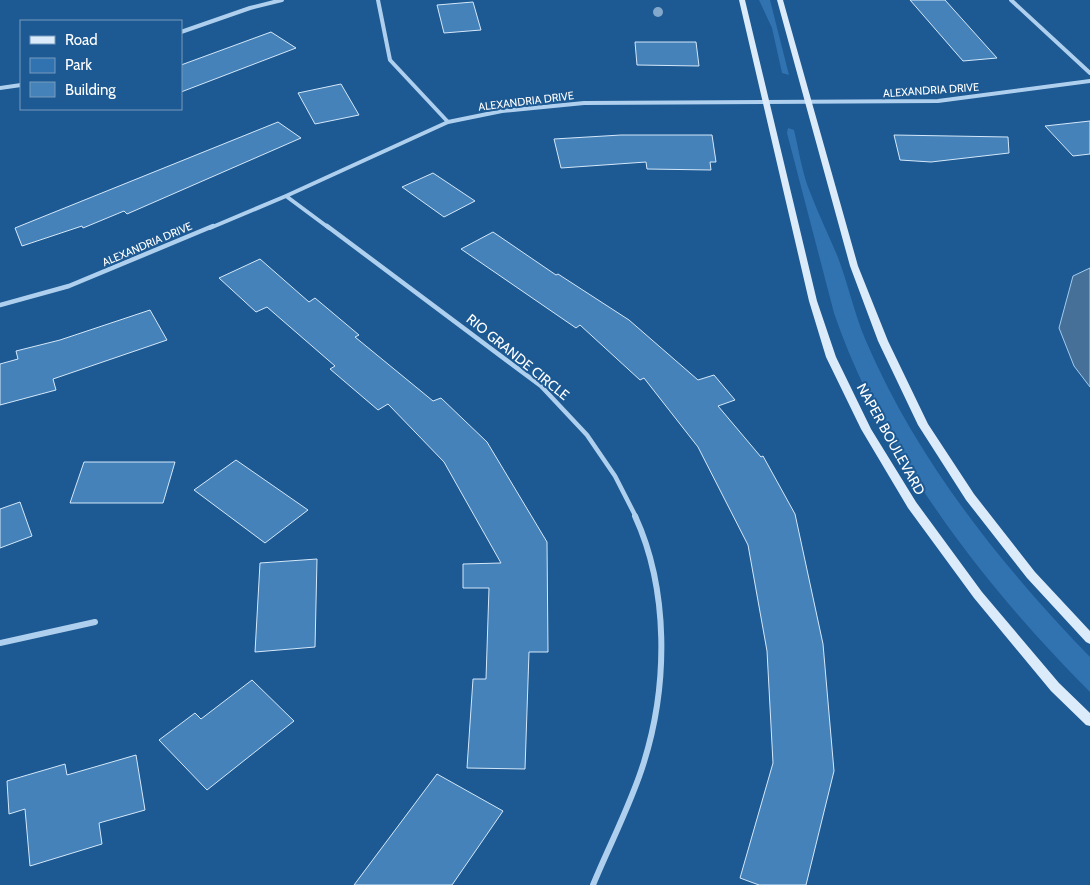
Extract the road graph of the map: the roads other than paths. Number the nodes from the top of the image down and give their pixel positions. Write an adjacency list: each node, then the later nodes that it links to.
1 (282, 0): 6 (street)
2 (378, 0): 13 (street)
3 (742, 0): 11 (main road, NAPER BOULEVARD)
4 (780, 0): 12 (main road)
5 (1011, 0): 7 (street)
6 (182, 32)
7 (1090, 72)
8 (1090, 81): 12 (street, ALEXANDRIA DRIVE)
9 (20, 85): 10 (street)
10 (0, 88)
11 (765, 103): 12 (street, ALEXANDRIA DRIVE); 13 (street, ALEXANDRIA DRIVE); 19 (main road, NAPER BOULEVARD)
12 (808, 103): 17 (main road)
13 (448, 122): 14 (street, ALEXANDRIA DRIVE)
14 (286, 196): 15 (street, ALEXANDRIA DRIVE); 20 (street, RIO GRANDE CIRCLE)
15 (0, 305)
16 (95, 622): 18 (street)
17 (1090, 639)
18 (0, 644)
19 (1090, 722)
20 (593, 885)

